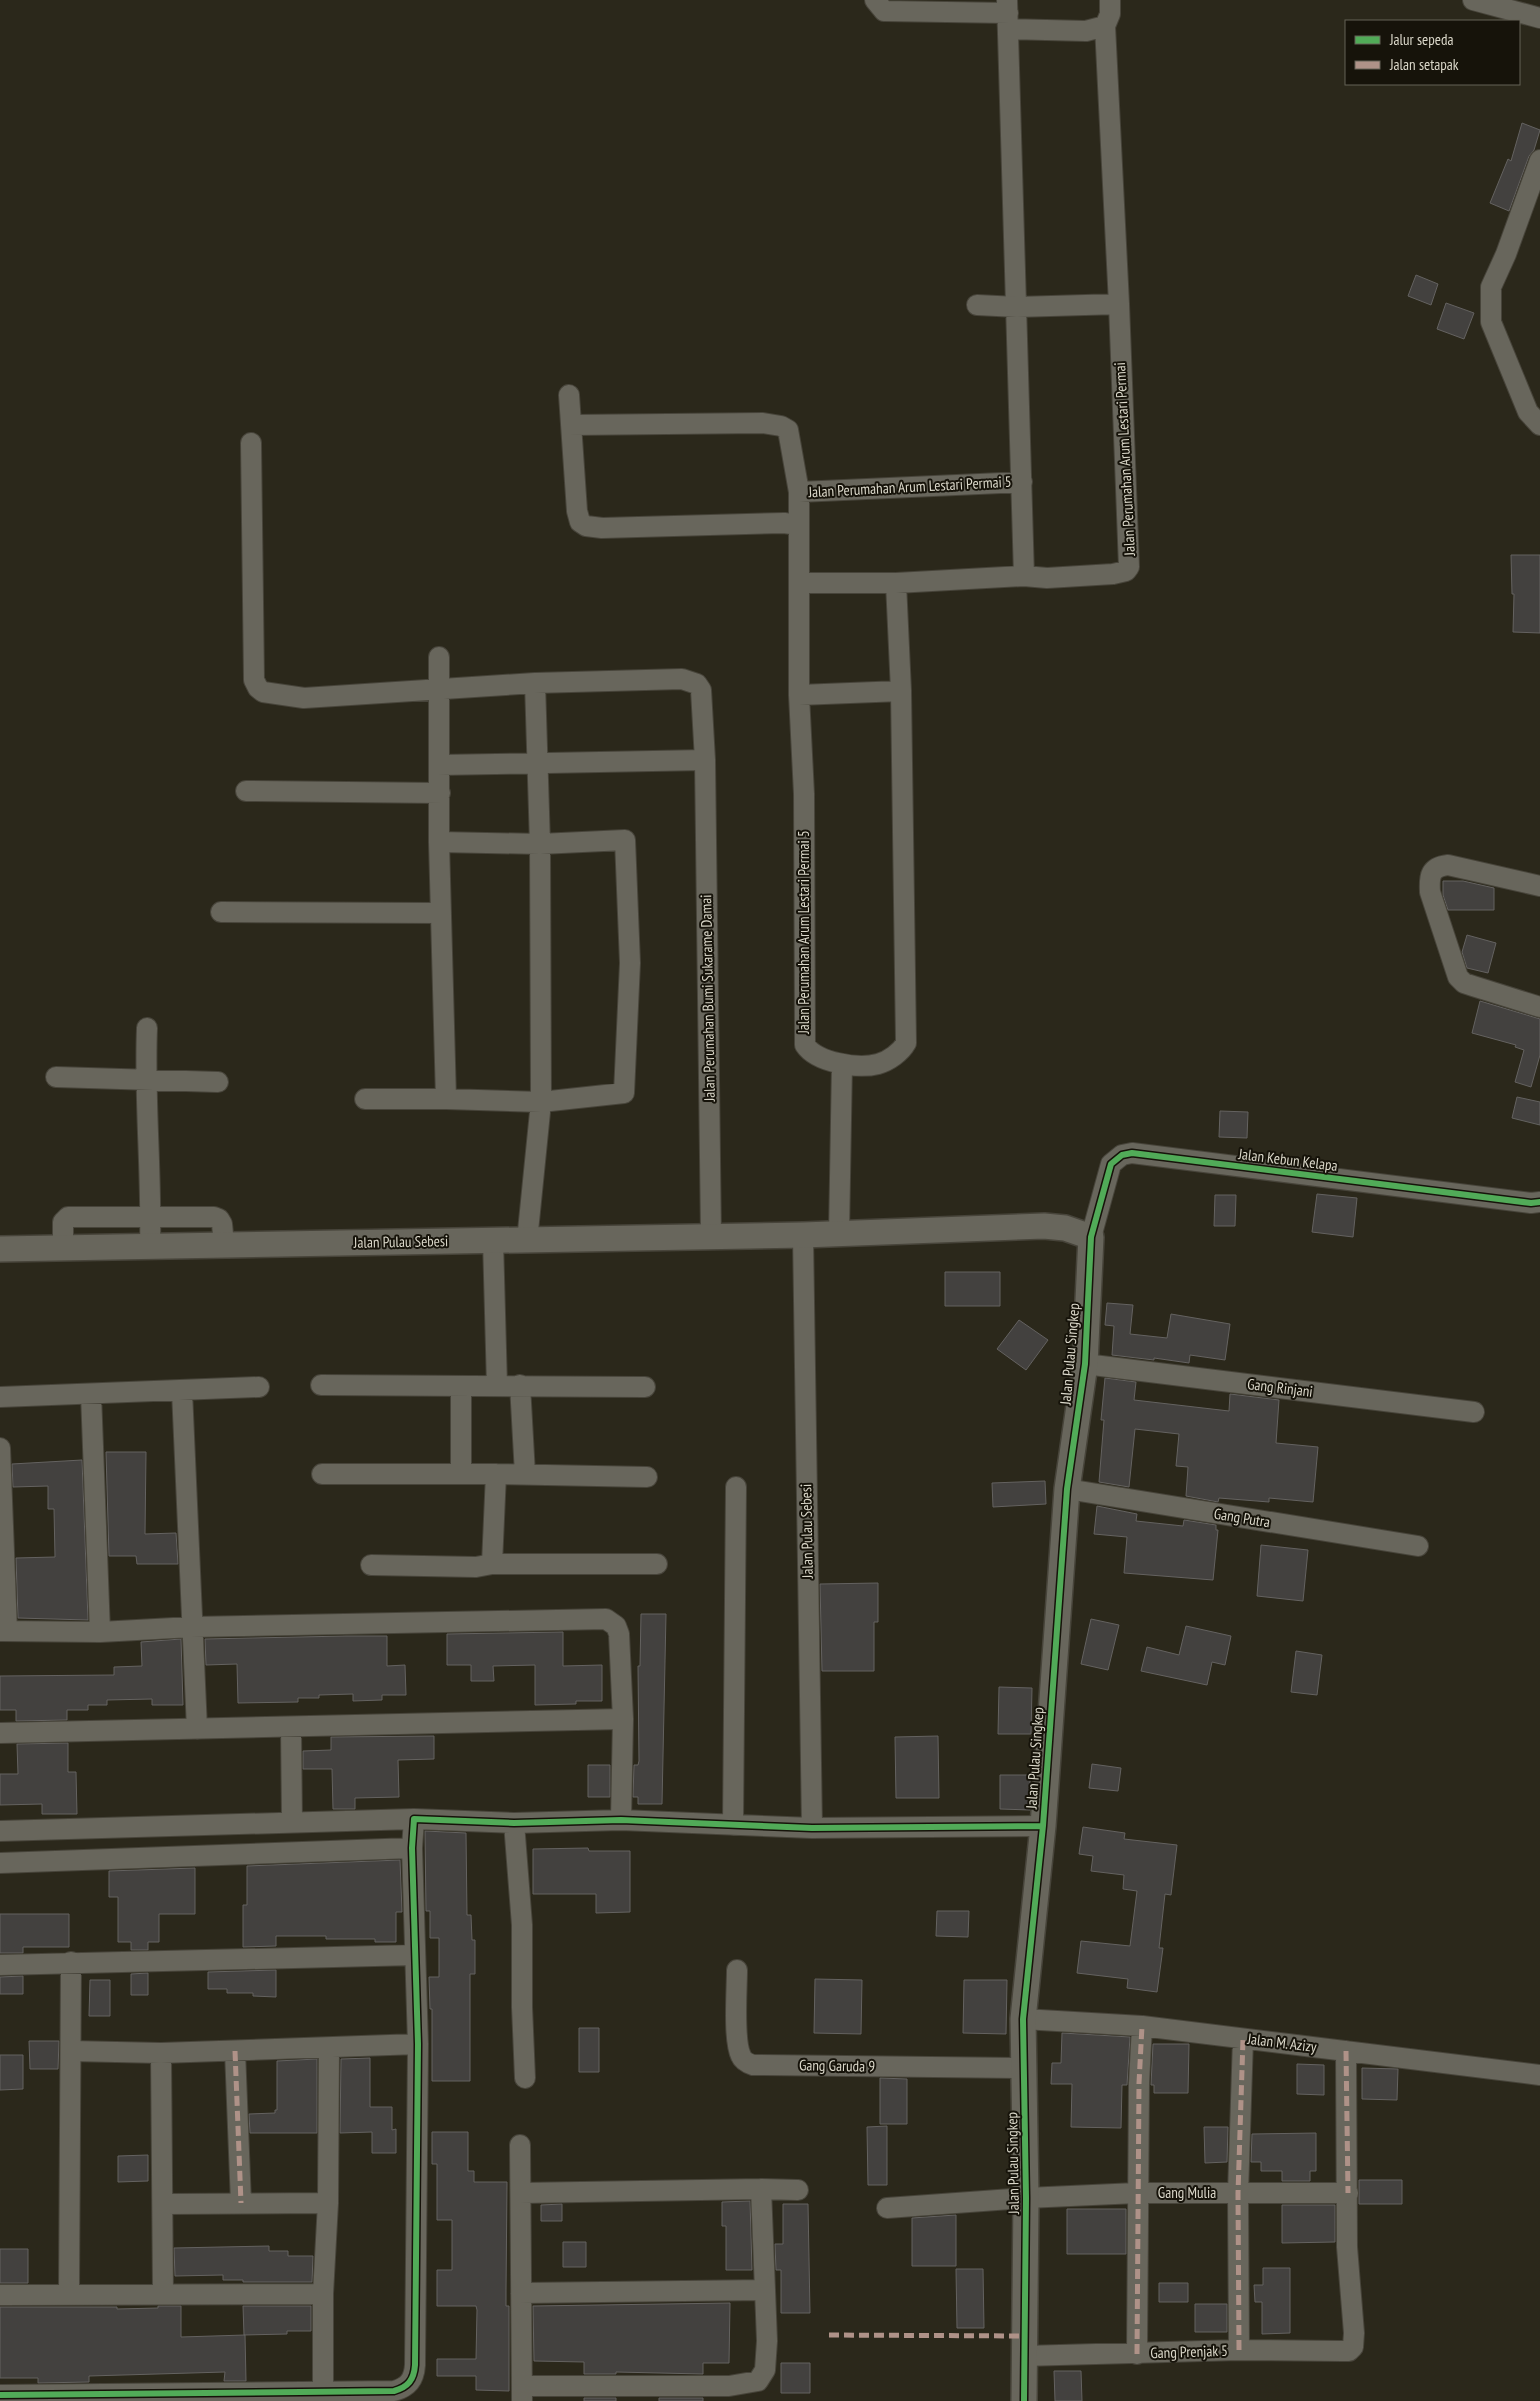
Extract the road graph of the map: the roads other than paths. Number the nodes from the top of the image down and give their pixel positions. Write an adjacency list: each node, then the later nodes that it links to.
1 (874, 0): 4 (street)
2 (1110, 0): 6 (street, Jalan Perumahan Arum Lestari Permai)
3 (1473, 0): 5 (street)
4 (1008, 14): 6 (street); 10 (street)
5 (1540, 18)
6 (1105, 26): 8 (street, Jalan Perumahan Arum Lestari Permai)
7 (1540, 160): 13 (street)
8 (1119, 304): 10 (street); 18 (street, Jalan Perumahan Arum Lestari Permai)
9 (977, 305): 10 (street)
10 (1017, 307): 15 (street)
11 (569, 395): 12 (street)
12 (571, 425): 16 (street); 17 (street)
13 (1540, 425)
14 (251, 443): 23 (street, Jalan Perumahan Bumi Sukarame Damai)
15 (1022, 482): 16 (street, Jalan Perumahan Arum Lestari Permai 5); 18 (street)
16 (799, 492): 17 (street, Jalan Perumahan Arum Lestari Permai 5)
17 (799, 525): 19 (street, Jalan Perumahan Arum Lestari Permai 5)
18 (1024, 576): 20 (street)
19 (801, 584): 20 (street); 25 (street, Jalan Perumahan Arum Lestari Permai 5)
20 (896, 584): 24 (street, Jalan Perumahan Arum Lestari Permai 5)
21 (439, 657): 23 (street)
22 (535, 683): 23 (street, Jalan Perumahan Bumi Sukarame Damai); 26 (street, Jalan Perumahan Bumi Sukarame Damai); 27 (street)
23 (440, 690): 28 (street)
24 (901, 691): 25 (street); 38 (street, Jalan Perumahan Arum Lestari Permai 5)
25 (799, 695): 38 (street, Jalan Perumahan Arum Lestari Permai 5)
26 (706, 760): 27 (street); 49 (street, Jalan Perumahan Bumi Sukarame Damai)
27 (538, 763): 28 (street); 32 (street)
28 (439, 765): 30 (street)
29 (246, 791): 30 (street)
30 (440, 792): 31 (street)
31 (439, 842): 32 (street); 35 (street)
32 (540, 844): 44 (street); 44 (street)
33 (1540, 886): 36 (street)
34 (222, 912): 35 (street)
35 (442, 913): 43 (street)
36 (1540, 1007)
37 (147, 1028): 40 (street)
38 (842, 1064): 47 (street)
39 (56, 1077): 40 (street)
40 (145, 1081): 41 (street); 46 (street)
41 (218, 1082)
42 (365, 1099): 43 (street)
43 (446, 1099): 44 (street)
44 (541, 1102): 52 (street)
45 (1540, 1202): 50 (street, Jalan Kebun Kelapa)
46 (151, 1217): 53 (street); 54 (street); 55 (street)
47 (838, 1234): 48 (street, Jalan Pulau Sebesi); 50 (street, Jalan Pulau Sebesi)
48 (803, 1235): 49 (street, Jalan Pulau Sebesi); 93 (street, Jalan Pulau Sebesi)
49 (711, 1237): 52 (street, Jalan Pulau Sebesi)
50 (1091, 1237): 57 (street, Jalan Pulau Singkep)
51 (493, 1240): 52 (street, Jalan Pulau Sebesi); 53 (street, Jalan Pulau Sebesi); 60 (street)
52 (527, 1241)
53 (224, 1244): 54 (street, Jalan Pulau Sebesi)
54 (150, 1246): 55 (street, Jalan Pulau Sebesi)
55 (63, 1248): 56 (street, Jalan Pulau Sebesi)
56 (0, 1250)
57 (1085, 1364): 67 (street, Gang Rinjani); 75 (street, Jalan Pulau Singkep)
58 (321, 1385): 62 (street)
59 (520, 1385): 60 (street); 63 (street); 72 (street)
60 (497, 1386): 62 (street)
61 (259, 1387): 64 (street)
62 (461, 1387): 70 (street)
63 (645, 1387)
64 (182, 1391): 65 (street); 80 (street)
65 (90, 1394): 66 (street); 82 (street)
66 (0, 1397)
67 (1474, 1412)
68 (0, 1448): 81 (street)
69 (322, 1474): 70 (street)
70 (461, 1474): 71 (street)
71 (496, 1474): 72 (street); 77 (street)
72 (525, 1474): 73 (street)
73 (647, 1477)
74 (736, 1487): 91 (street)
75 (1067, 1489): 76 (street, Gang Putra); 92 (street, Jalan Pulau Singkep)
76 (1418, 1546)
77 (492, 1564): 78 (street); 79 (street)
78 (657, 1564)
79 (371, 1565)
80 (192, 1627): 82 (street); 83 (street); 85 (street)
81 (4, 1631): 82 (street)
82 (100, 1632)
83 (623, 1719): 84 (street); 88 (street)
84 (291, 1727): 85 (street); 89 (street)
85 (197, 1729): 86 (street)
86 (0, 1733)
87 (414, 1819): 89 (street); 90 (street); 95 (street)
88 (621, 1820): 90 (street); 91 (street)
89 (292, 1822): 94 (street)
90 (514, 1823): 112 (street)
91 (733, 1825): 93 (street)
92 (1043, 1826): 93 (street); 101 (street, Jalan Pulau Singkep)
93 (812, 1828)
94 (0, 1831)
95 (412, 1848): 96 (street); 97 (street)
96 (0, 1862)
97 (415, 1955): 98 (street); 104 (street)
98 (71, 1962): 99 (street); 106 (street)
99 (0, 1965)
100 (737, 1970): 110 (street, Gang Garuda 9)
101 (1023, 2019): 102 (street, Jalan M. Azizy); 110 (street, Jalan Pulau Singkep)
102 (1142, 2026): 103 (street, Jalan M. Azizy); 118 (street)
103 (1243, 2038): 108 (street, Jalan M. Azizy); 119 (street)
104 (418, 2044): 105 (street); 134 (street)
105 (329, 2048): 107 (street); 122 (street)
106 (71, 2051): 109 (street); 129 (street)
107 (235, 2051): 109 (street); 121 (street)
108 (1346, 2051): 111 (street, Jalan M. Azizy); 117 (street)
109 (161, 2053): 123 (street)
110 (1023, 2068): 120 (street, Jalan Pulau Singkep)
111 (1540, 2074)
112 (525, 2078)
113 (520, 2145): 116 (street)
114 (761, 2189): 115 (street); 116 (street); 125 (street)
115 (798, 2190)
116 (521, 2192): 126 (street)
117 (1348, 2192): 119 (street, Gang Mulia); 131 (street, Gang Prenjak 5)
118 (1138, 2193): 119 (street, Gang Mulia); 120 (street, Gang Mulia); 132 (street)
119 (1238, 2193): 131 (street)
120 (1026, 2198): 124 (street, Gang Mulia); 133 (street, Jalan Pulau Singkep)
121 (241, 2203): 122 (street); 123 (street)
122 (328, 2203): 127 (street)
123 (163, 2204): 130 (street)
124 (887, 2208)
125 (765, 2290): 126 (street); 135 (street)
126 (521, 2293): 136 (street)
127 (323, 2294): 130 (street); 134 (street)
128 (0, 2295): 129 (street)
129 (69, 2295): 130 (street)
130 (163, 2295)
131 (1239, 2350): 132 (street, Gang Prenjak 5)
132 (1138, 2354): 133 (street, Gang Prenjak 5)
133 (1024, 2356): 138 (street, Jalan Pulau Singkep)
134 (323, 2391): 137 (street)
135 (729, 2393): 136 (street)
136 (522, 2394)
137 (0, 2395)
138 (1024, 2401)

